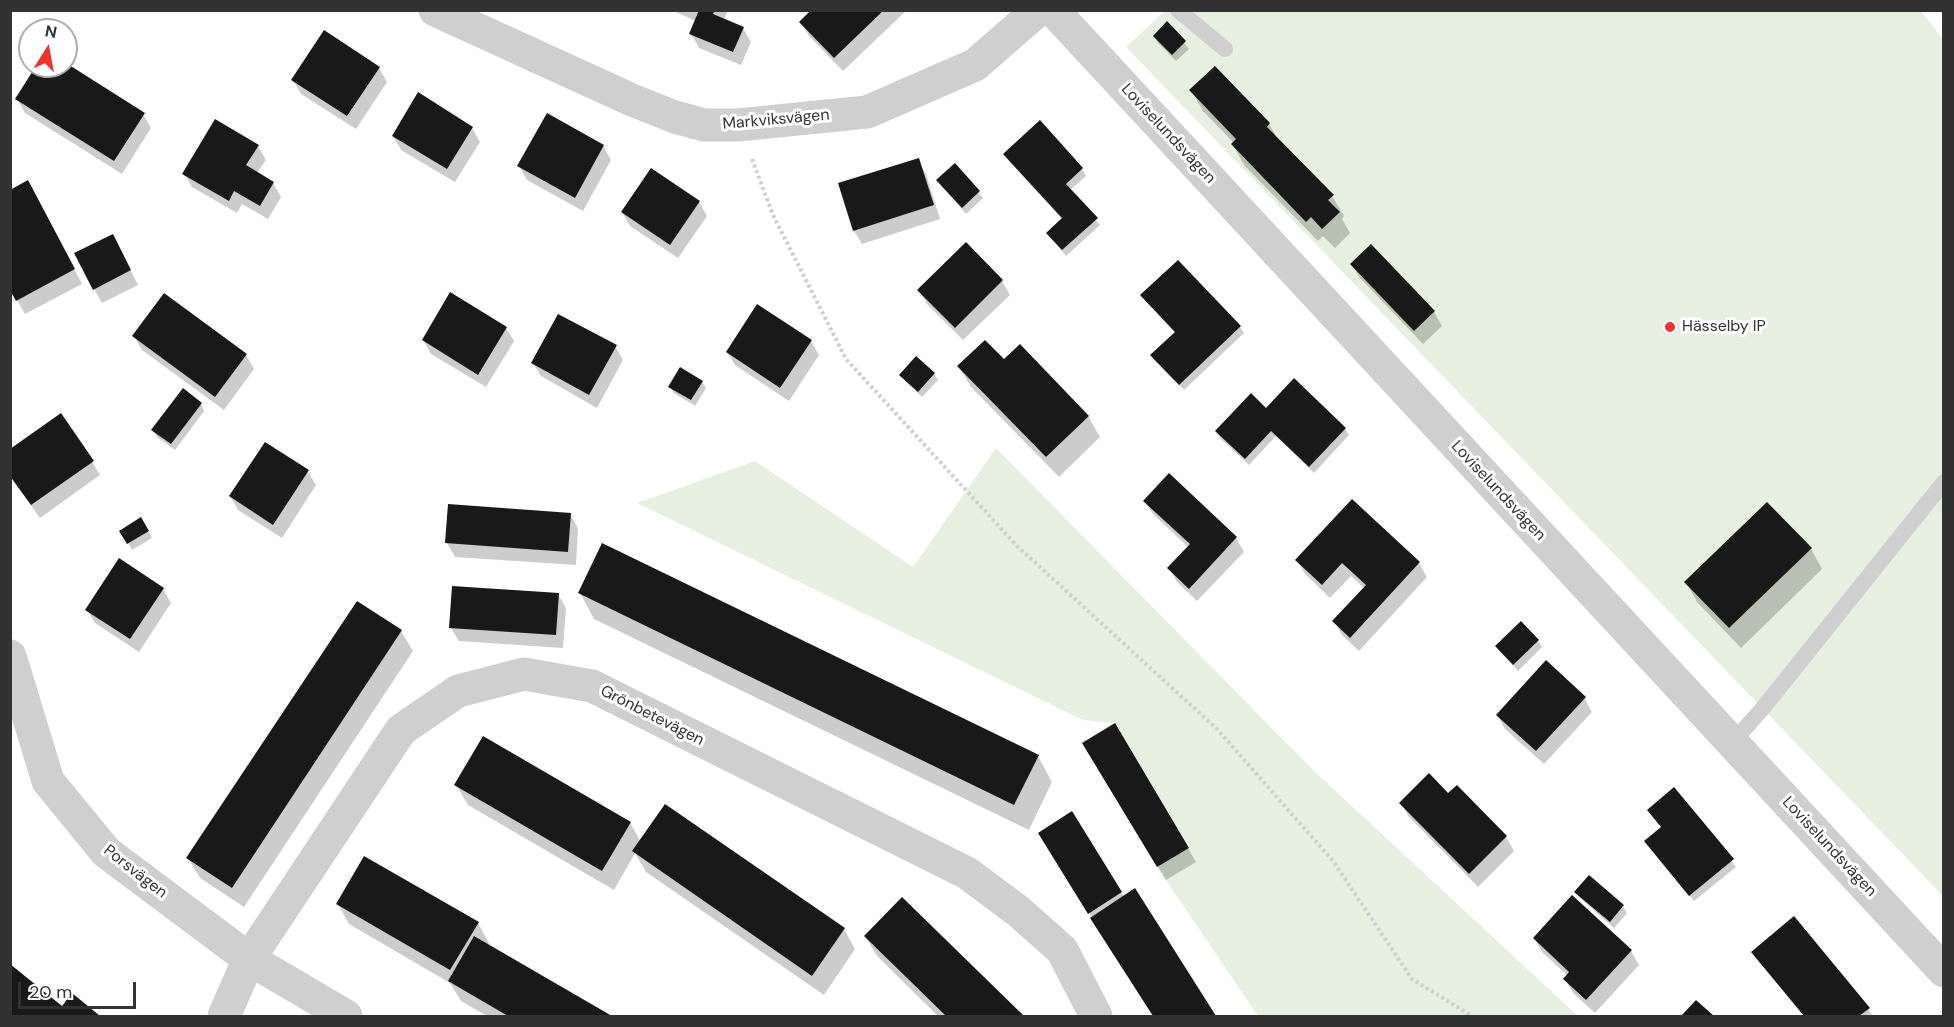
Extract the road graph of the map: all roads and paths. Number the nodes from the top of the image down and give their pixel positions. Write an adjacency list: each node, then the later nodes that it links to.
1 (435, 10): 6 (street, Markviksvägen)
2 (1038, 10): 6 (street, Markviksvägen)
3 (1053, 10): 9 (street, Loviselundsvägen)
4 (1178, 10): 5 (lane)
5 (1225, 50)
6 (738, 125): 15 (path)
7 (1944, 482): 9 (lane)
8 (10, 656): 10 (street, Porsvägen)
9 (1732, 743): 11 (street, Loviselundsvägen)
10 (249, 959): 12 (street, Grönbetevägen); 13 (street, Porsvägen); 14 (street, Grönbetevägen)
11 (1944, 971)
12 (224, 1017)
13 (346, 1017)
14 (1096, 1017)
15 (1473, 1017)

